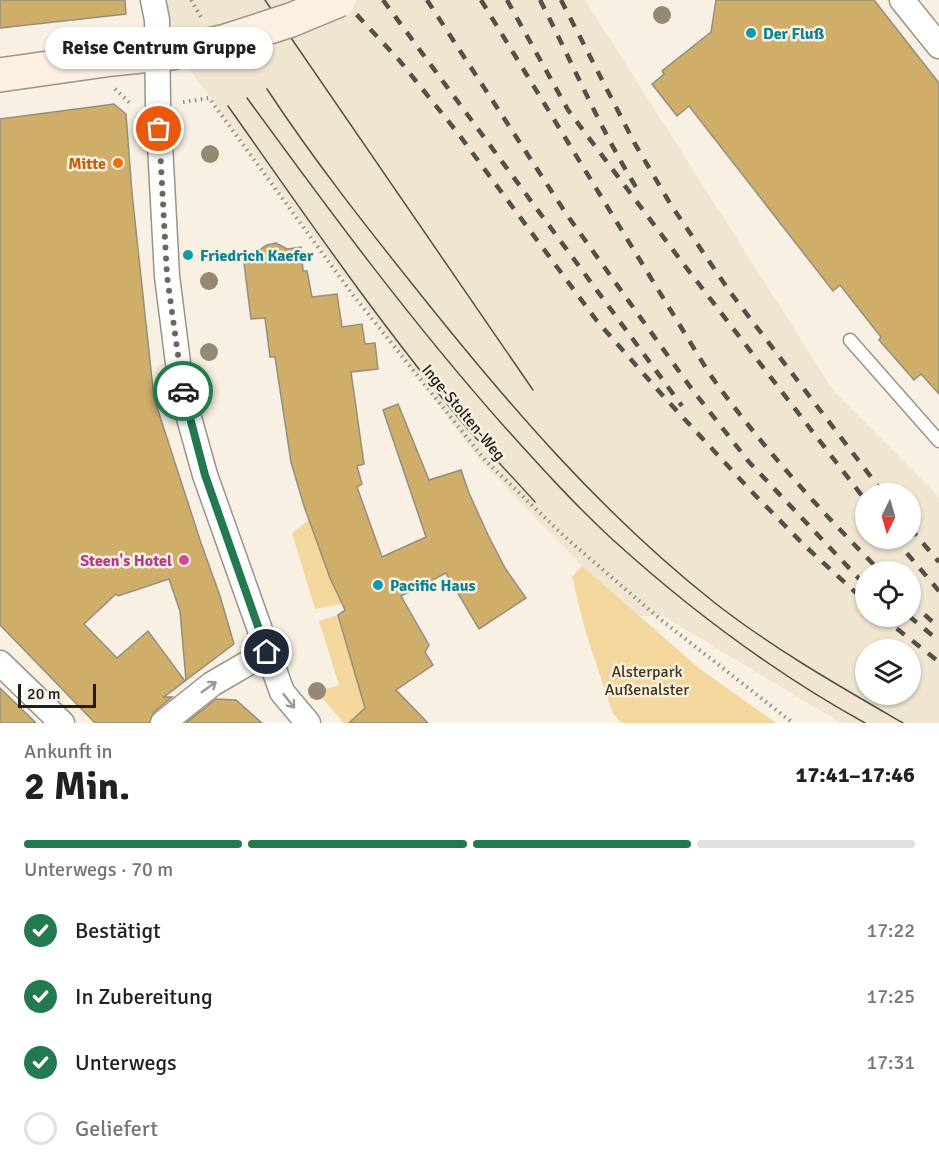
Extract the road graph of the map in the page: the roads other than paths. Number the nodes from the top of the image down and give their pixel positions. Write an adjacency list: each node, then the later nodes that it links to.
1 (153, 0): 5 (street)
2 (339, 0): 5 (street, bridge)
3 (902, 0): 4 (street)
4 (939, 46)
5 (165, 53): 6 (street); 9 (street)
6 (0, 75)
7 (850, 340): 8 (lane)
8 (939, 441)
9 (267, 652): 12 (street, one-way to 9); 13 (street, one-way to 13)
10 (0, 663): 11 (street)
11 (62, 723)
12 (163, 723)
13 (308, 723)

